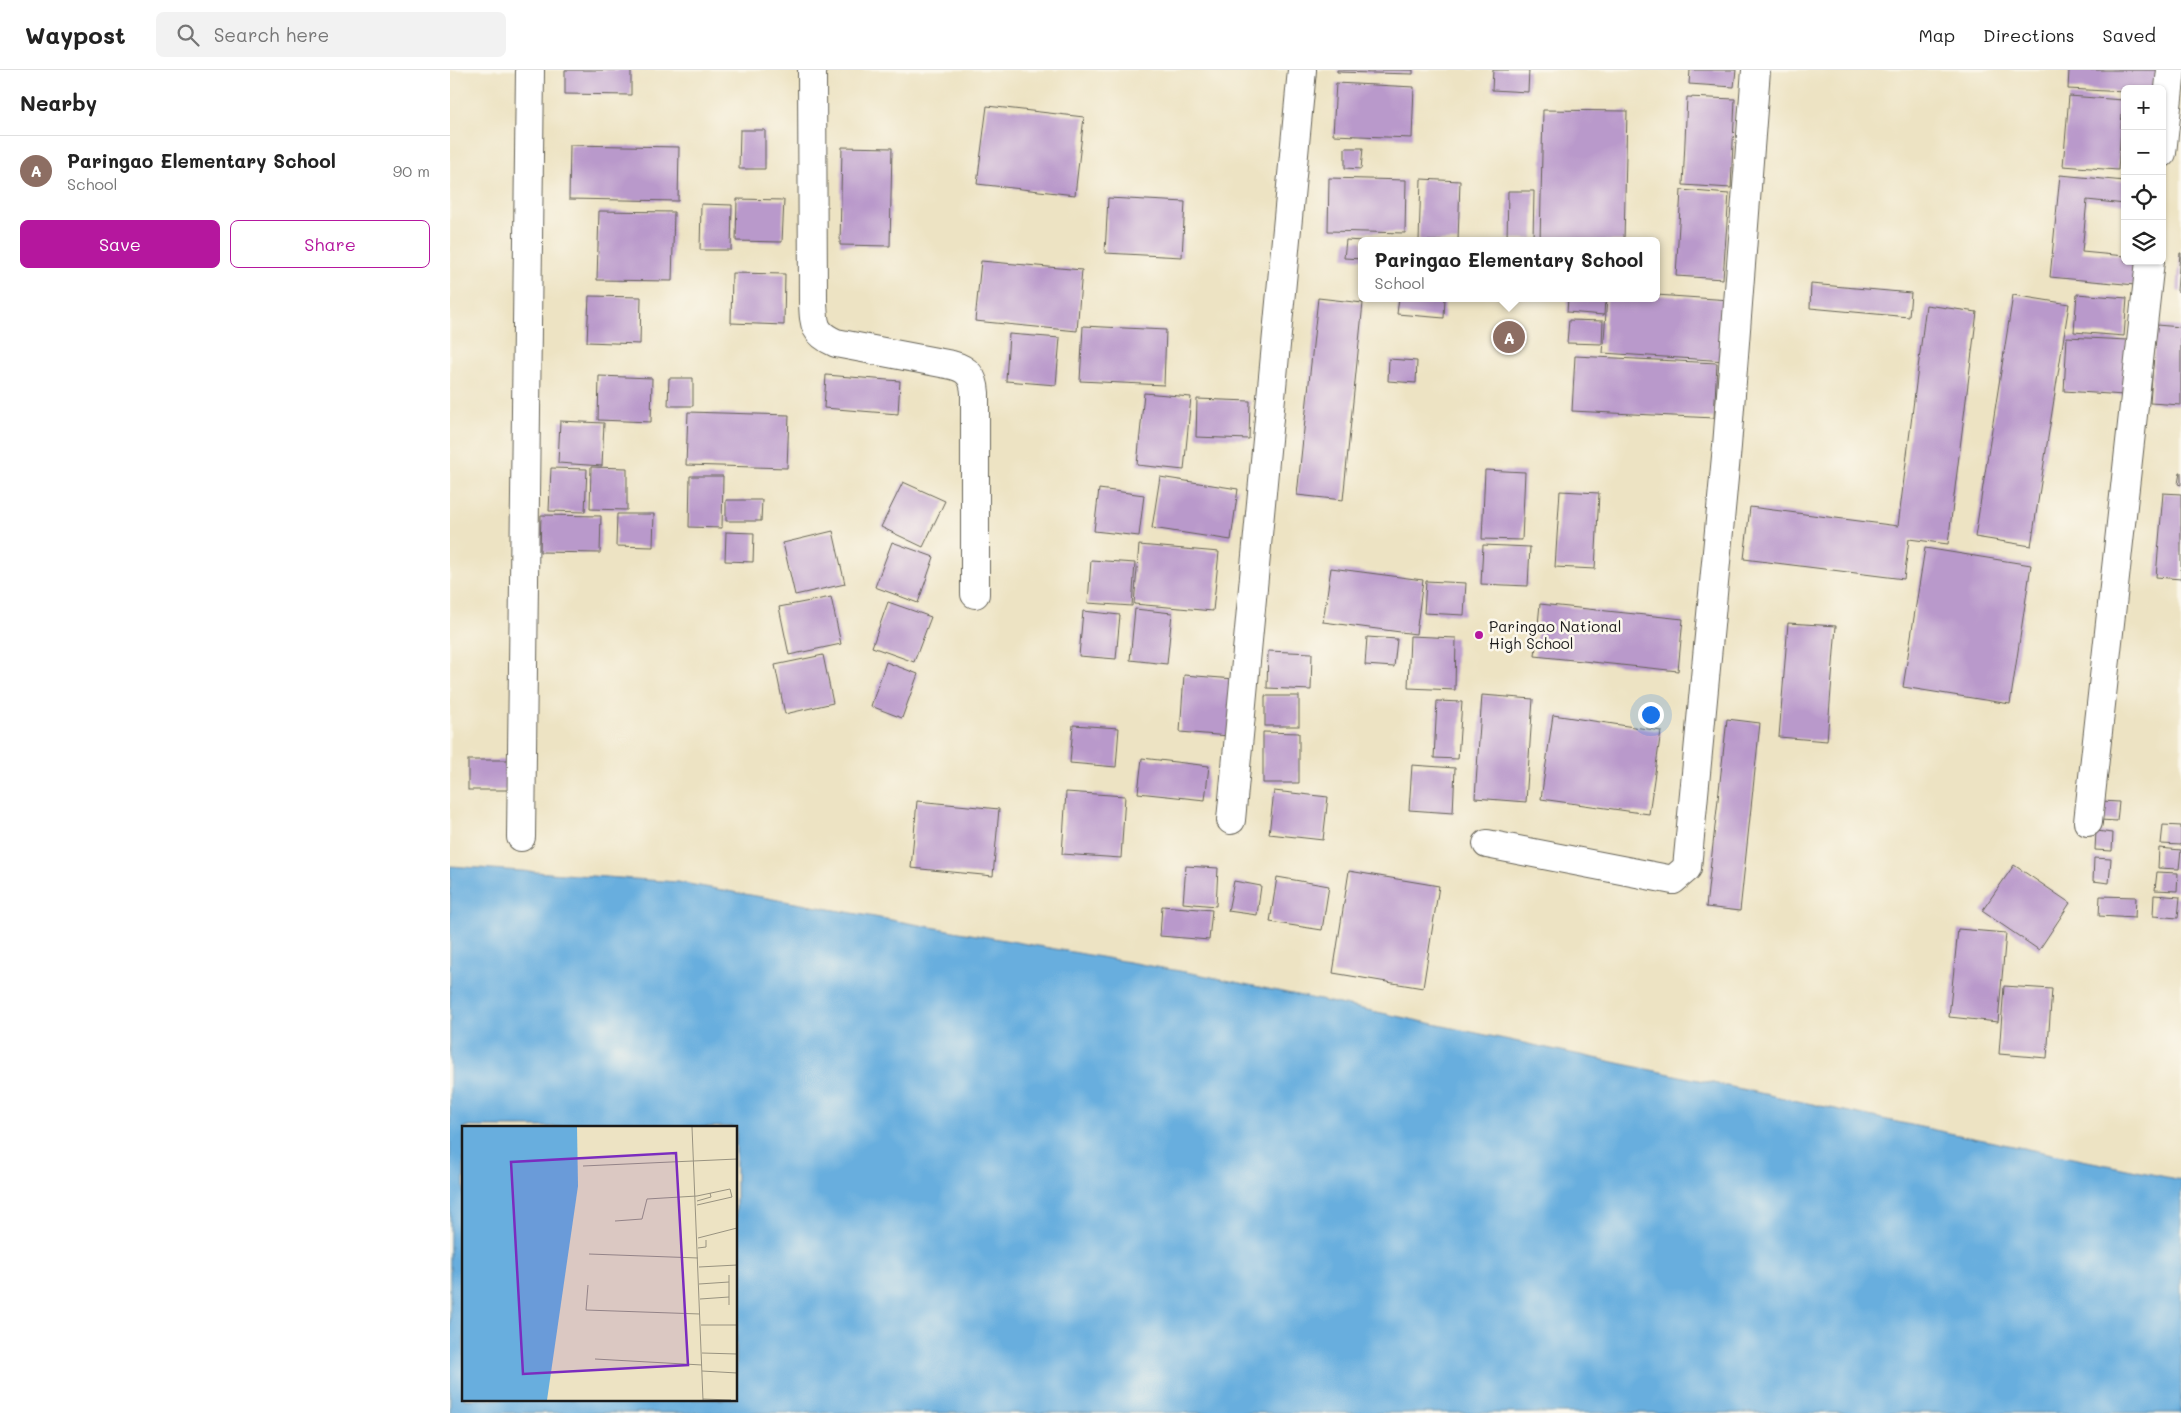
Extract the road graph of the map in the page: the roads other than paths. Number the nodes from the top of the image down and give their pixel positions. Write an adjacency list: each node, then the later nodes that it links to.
1 (530, 70): 13 (street)
2 (546, 70): 9 (street)
3 (812, 70): 10 (street)
4 (1302, 70): 11 (street)
5 (1756, 70): 14 (street)
6 (2172, 70): 7 (street)
7 (2165, 130)
8 (2150, 265): 12 (street)
9 (544, 441)
10 (975, 594)
11 (1231, 820)
12 (2088, 822)
13 (521, 837)
14 (1487, 844)

